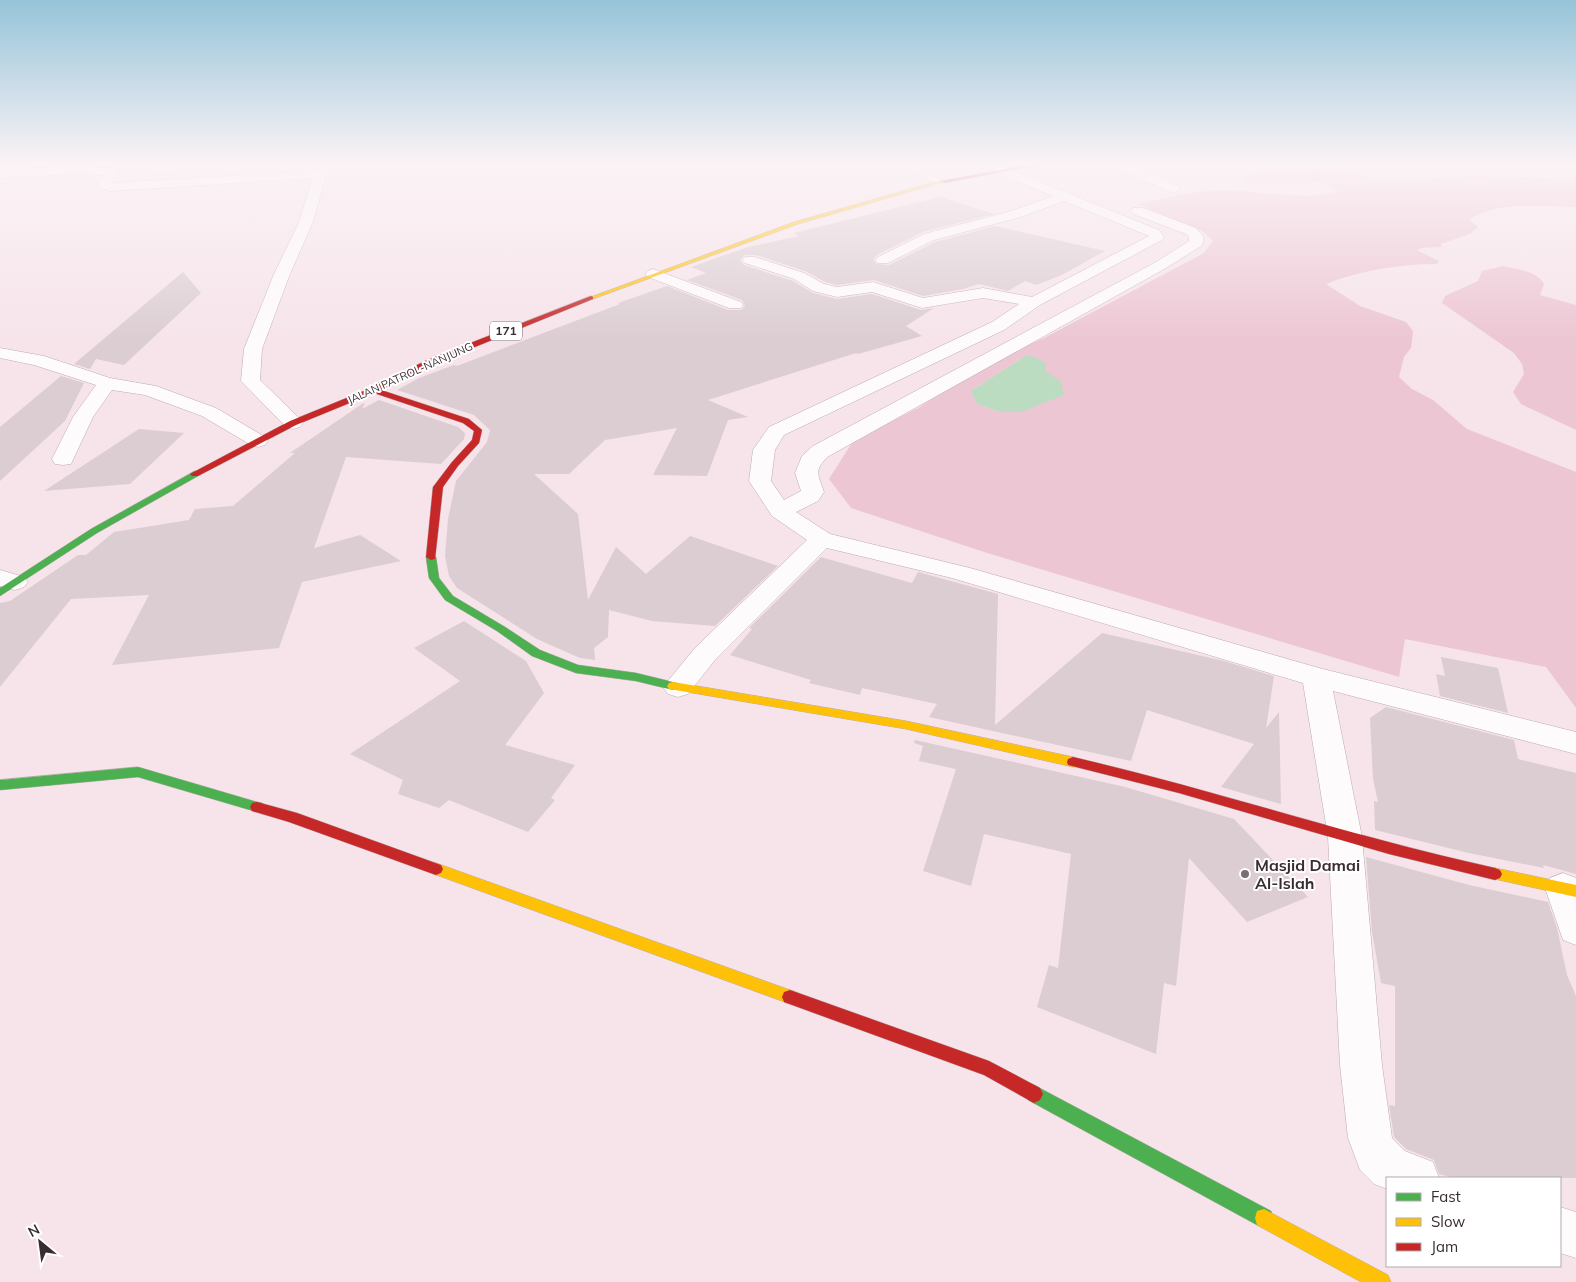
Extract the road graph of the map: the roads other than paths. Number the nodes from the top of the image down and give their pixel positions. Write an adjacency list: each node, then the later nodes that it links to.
1 (306, 222): 14 (street)
2 (803, 222): 8 (street, JALAN PATROL-NANJUNG / 171)
3 (987, 222): 7 (street)
4 (1127, 222): 9 (street)
5 (1167, 222): 17 (street)
6 (750, 260): 9 (street)
7 (883, 260)
8 (653, 274): 10 (street); 13 (street, JALAN PATROL-NANJUNG / 171)
9 (1034, 302): 17 (street)
10 (734, 305)
11 (0, 353): 12 (street)
12 (107, 383): 15 (street); 16 (street)
13 (374, 390): 14 (street, JALAN PATROL-NANJUNG / 171); 21 (street)
14 (293, 423): 15 (street, JALAN PATROL-NANJUNG / 171)
15 (258, 441): 19 (street, JALAN PATROL-NANJUNG / 171)
16 (63, 459)
17 (780, 511): 18 (street)
18 (822, 539): 20 (street); 21 (street)
19 (5, 584)
20 (1316, 677): 22 (street); 24 (street)
21 (678, 687): 24 (street)
22 (1576, 743)
23 (0, 785): 30 (street)
24 (1345, 837): 25 (street); 27 (street)
25 (1570, 889): 26 (street)
26 (1576, 928)
27 (1414, 1177)
28 (1561, 1230): 29 (street)
29 (1576, 1235)
30 (1381, 1282)

